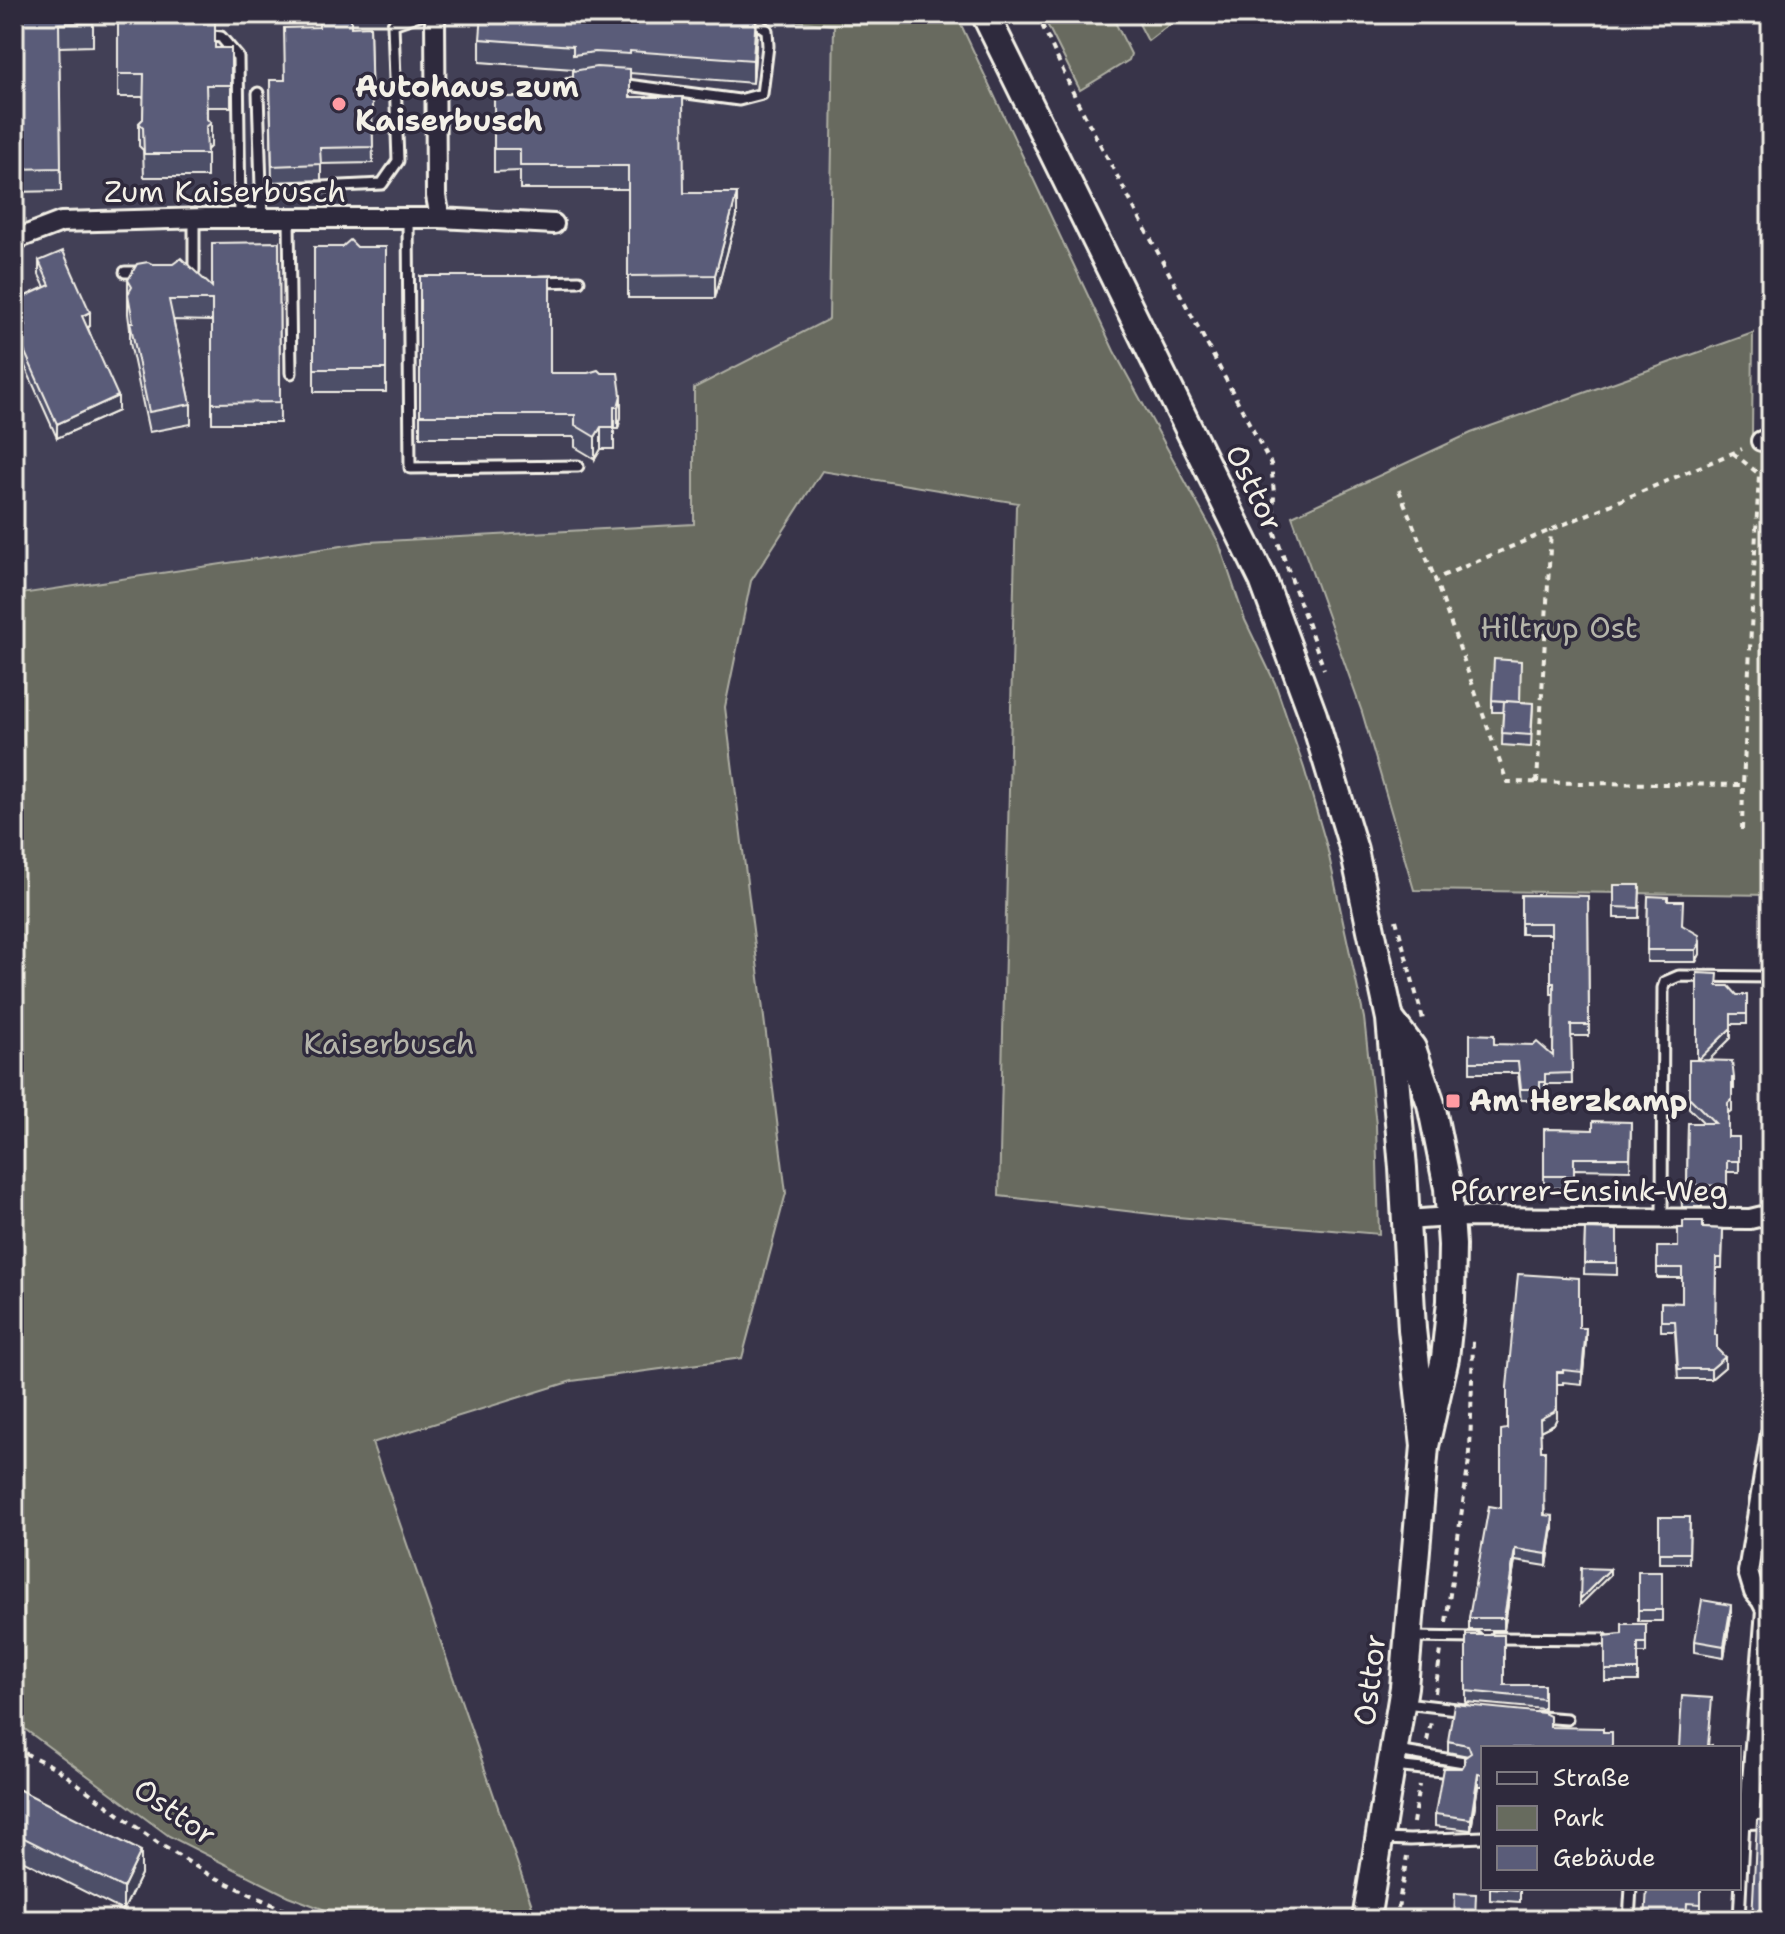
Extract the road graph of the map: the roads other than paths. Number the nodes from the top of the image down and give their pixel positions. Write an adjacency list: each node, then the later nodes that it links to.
1 (985, 14): 28 (main road, Osttor)
2 (434, 15): 9 (lane); 12 (street)
3 (734, 21): 5 (lane)
4 (198, 34): 11 (lane)
5 (604, 82)
6 (592, 83): 8 (lane)
7 (258, 93): 9 (lane)
8 (556, 93)
9 (261, 190): 13 (lane)
10 (194, 218): 11 (street, Zum Kaiserbusch); 17 (street, Zum Kaiserbusch); 20 (lane)
11 (240, 218): 13 (street, Zum Kaiserbusch)
12 (440, 218): 15 (street, Zum Kaiserbusch); 16 (street, Zum Kaiserbusch)
13 (262, 219): 14 (street, Zum Kaiserbusch)
14 (289, 219): 15 (street, Zum Kaiserbusch); 25 (lane)
15 (408, 220): 23 (lane)
16 (554, 224)
17 (14, 240)
18 (125, 272): 19 (lane)
19 (153, 272)
20 (166, 272)
21 (579, 281): 22 (lane)
22 (532, 282)
23 (409, 283): 24 (lane); 26 (lane)
24 (424, 283)
25 (291, 373)
26 (578, 466)
27 (1771, 977): 31 (lane)
28 (1390, 1019): 30 (main road, Osttor); 32 (main road, Osttor)
29 (1771, 1214): 31 (street, Pfarrer-Ensink-Weg)
30 (1450, 1217): 31 (street, Pfarrer-Ensink-Weg); 32 (street, Pfarrer-Ensink-Weg); 34 (main road, Osttor)
31 (1662, 1219)
32 (1406, 1220): 34 (main road, Osttor)
33 (1771, 1434): 35 (street)
34 (1425, 1446): 36 (main road, Osttor)
35 (1766, 1600): 46 (street)
36 (1408, 1637): 37 (lane); 38 (main road, Osttor)
37 (1603, 1639)
38 (1401, 1702): 39 (lane); 42 (main road, Osttor)
39 (1480, 1712)
40 (1524, 1715): 41 (lane)
41 (1567, 1719)
42 (1392, 1758): 43 (lane); 44 (lane); 48 (main road, Osttor)
43 (1464, 1762)
44 (1458, 1773)
45 (1771, 1818): 46 (street)
46 (1744, 1819): 49 (lane)
47 (1481, 1837): 48 (lane)
48 (1379, 1839): 52 (main road, Osttor)
49 (1741, 1880)
50 (1631, 1890): 53 (lane)
51 (1740, 1890): 54 (lane)
52 (1366, 1920)
53 (1629, 1920)
54 (1739, 1920)

